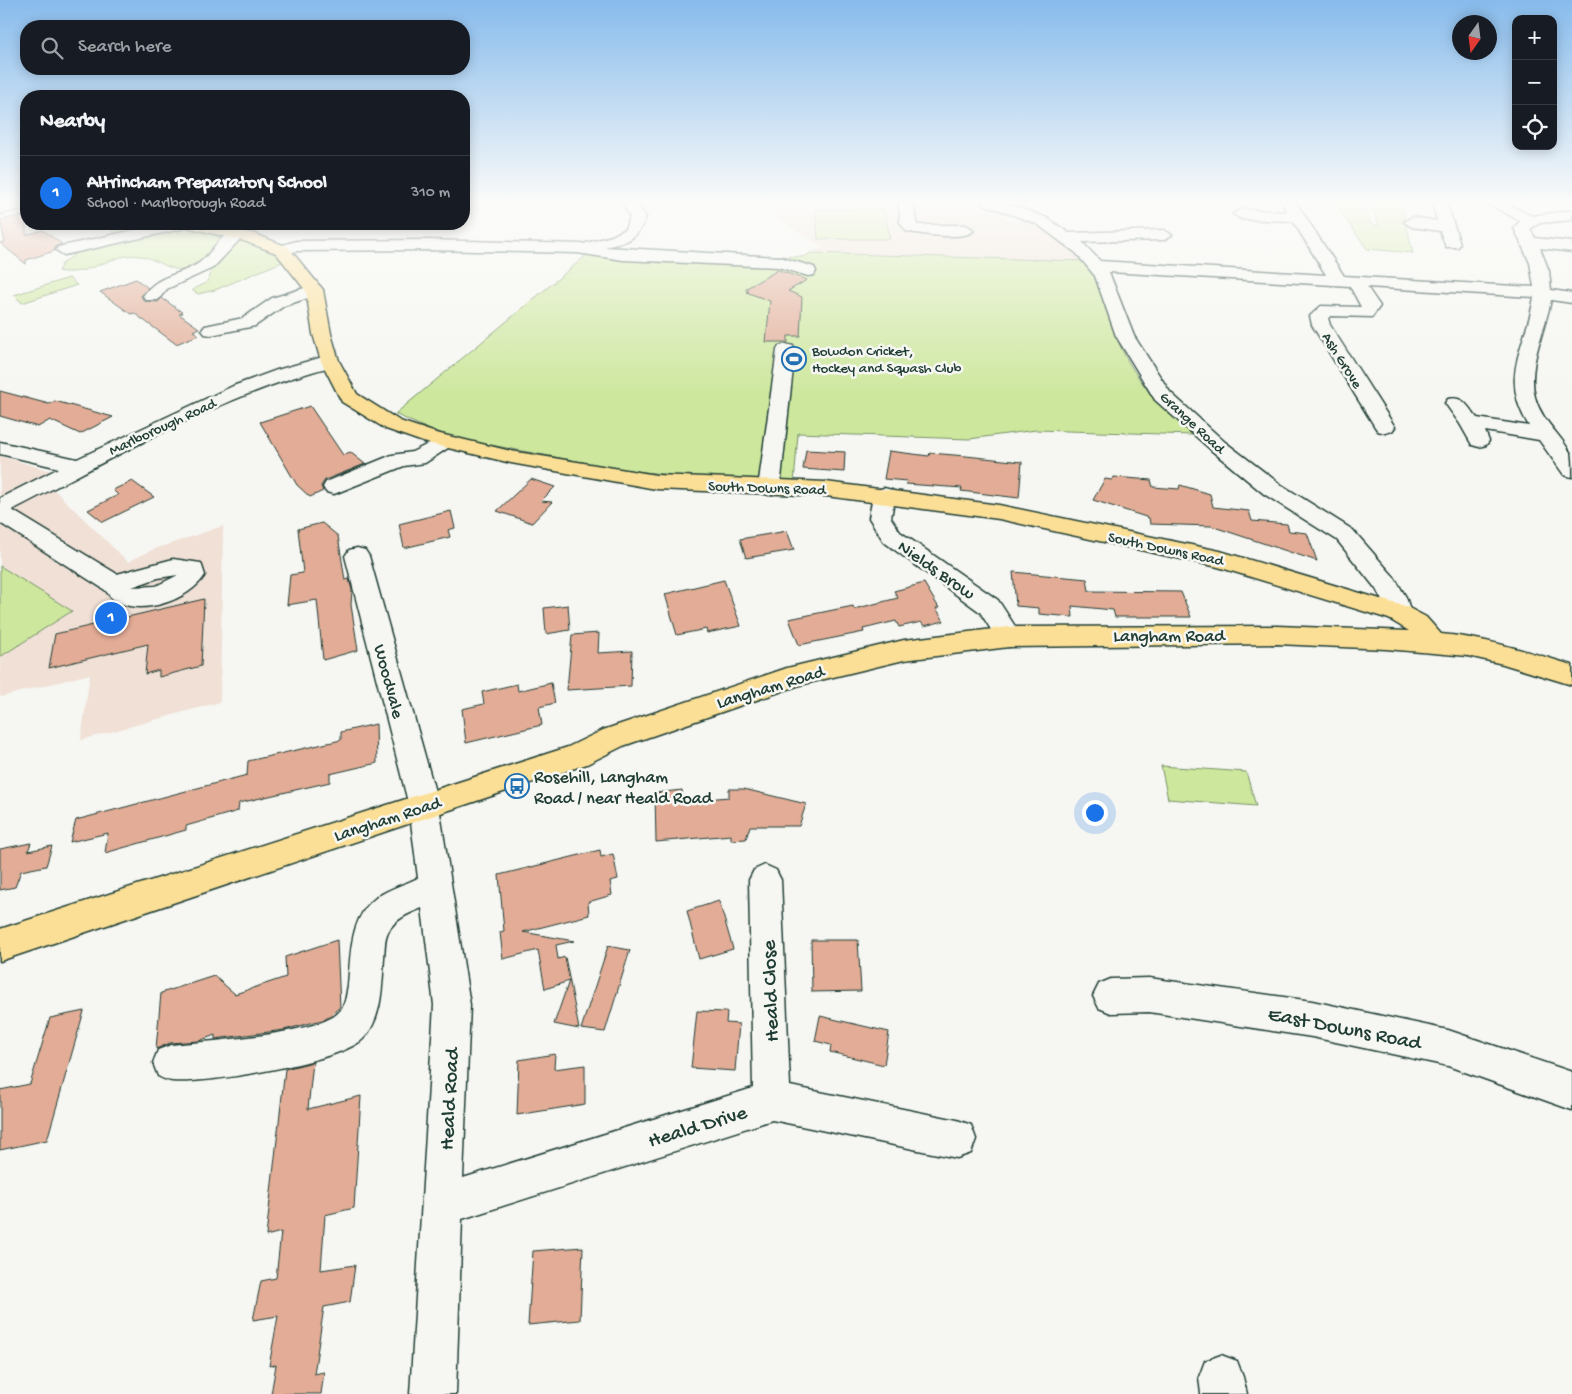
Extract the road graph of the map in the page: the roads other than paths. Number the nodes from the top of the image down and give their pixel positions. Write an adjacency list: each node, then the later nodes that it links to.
1 (206, 266): 11 (street)
2 (295, 266): 9 (main road, South Downs Road)
3 (793, 266): 7 (street)
4 (1097, 266): 8 (street); 30 (street, Grange Road)
5 (1336, 266): 8 (street)
6 (1539, 266): 10 (street)
7 (808, 271)
8 (1346, 280): 10 (street); 17 (street, Ash Grove)
9 (314, 290): 13 (street); 15 (main road, South Downs Road)
10 (1542, 293): 12 (street); 18 (street)
11 (152, 296)
12 (1572, 298)
13 (211, 330)
14 (786, 350): 24 (street)
15 (330, 361): 19 (main road, South Downs Road); 21 (street, Marlborough Road)
16 (1455, 403): 18 (street)
17 (1384, 427)
18 (1548, 436): 22 (street)
19 (444, 442): 23 (street); 24 (main road, South Downs Road)
20 (0, 448): 21 (street)
21 (78, 466): 26 (street, Marlborough Road)
22 (1572, 470)
23 (334, 488)
24 (769, 488): 25 (main road, South Downs Road)
25 (884, 495): 30 (main road, South Downs Road); 31 (street, Nields Brow)
26 (0, 507)
27 (0, 513): 29 (street)
28 (357, 556): 34 (street, Woodvale)
29 (114, 584)
30 (1398, 613): 32 (main road, South Downs Road)
31 (1009, 637): 32 (main road, Langham Road); 34 (main road, Langham Road)
32 (1434, 643): 33 (main road, Langham Road)
33 (1572, 675)
34 (424, 806): 36 (street, Heald Road); 37 (main road, Langham Road)
35 (765, 880): 41 (street, Heald Close)
36 (435, 886): 39 (street); 43 (street, Heald Road)
37 (0, 944)
38 (1110, 996): 40 (street, East Downs Road)
39 (171, 1063)
40 (1572, 1091)
41 (772, 1101): 42 (street, Heald Drive); 43 (street, Heald Drive)
42 (957, 1139)
43 (442, 1205): 44 (street, Heald Road)
44 (432, 1394)

